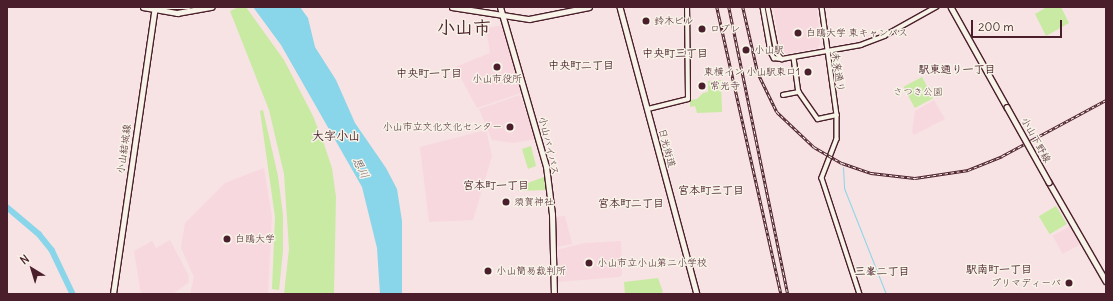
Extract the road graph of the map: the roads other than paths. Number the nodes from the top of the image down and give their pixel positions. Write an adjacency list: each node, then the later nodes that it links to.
1 (143, 7): 15 (main road)
2 (159, 7): 3 (main road)
3 (189, 7)
4 (211, 7): 15 (main road)
5 (452, 7): 16 (main road)
6 (500, 7): 16 (highway, 小山バイパス)
7 (589, 7): 16 (main road)
8 (620, 7): 22 (main road, 日光街道)
9 (686, 7): 22 (street)
10 (763, 7): 19 (street)
11 (768, 7): 19 (street)
12 (822, 7): 17 (street, 未来通り)
13 (936, 7): 17 (street)
14 (951, 7): 24 (main road, 小山下野線, bridge)
15 (154, 9): 25 (main road, 小山結城線)
16 (504, 16): 26 (highway, 小山バイパス)
17 (828, 52): 18 (street); 23 (street, 未来通り)
18 (794, 58): 19 (street); 20 (street)
19 (782, 59)
20 (799, 92): 21 (street); 23 (street)
21 (783, 95)
22 (648, 109): 27 (main road, 日光街道)
23 (837, 115): 28 (street, 未来通り)
24 (1106, 281)
25 (113, 294)
26 (554, 294)
27 (697, 294)
28 (860, 294)

